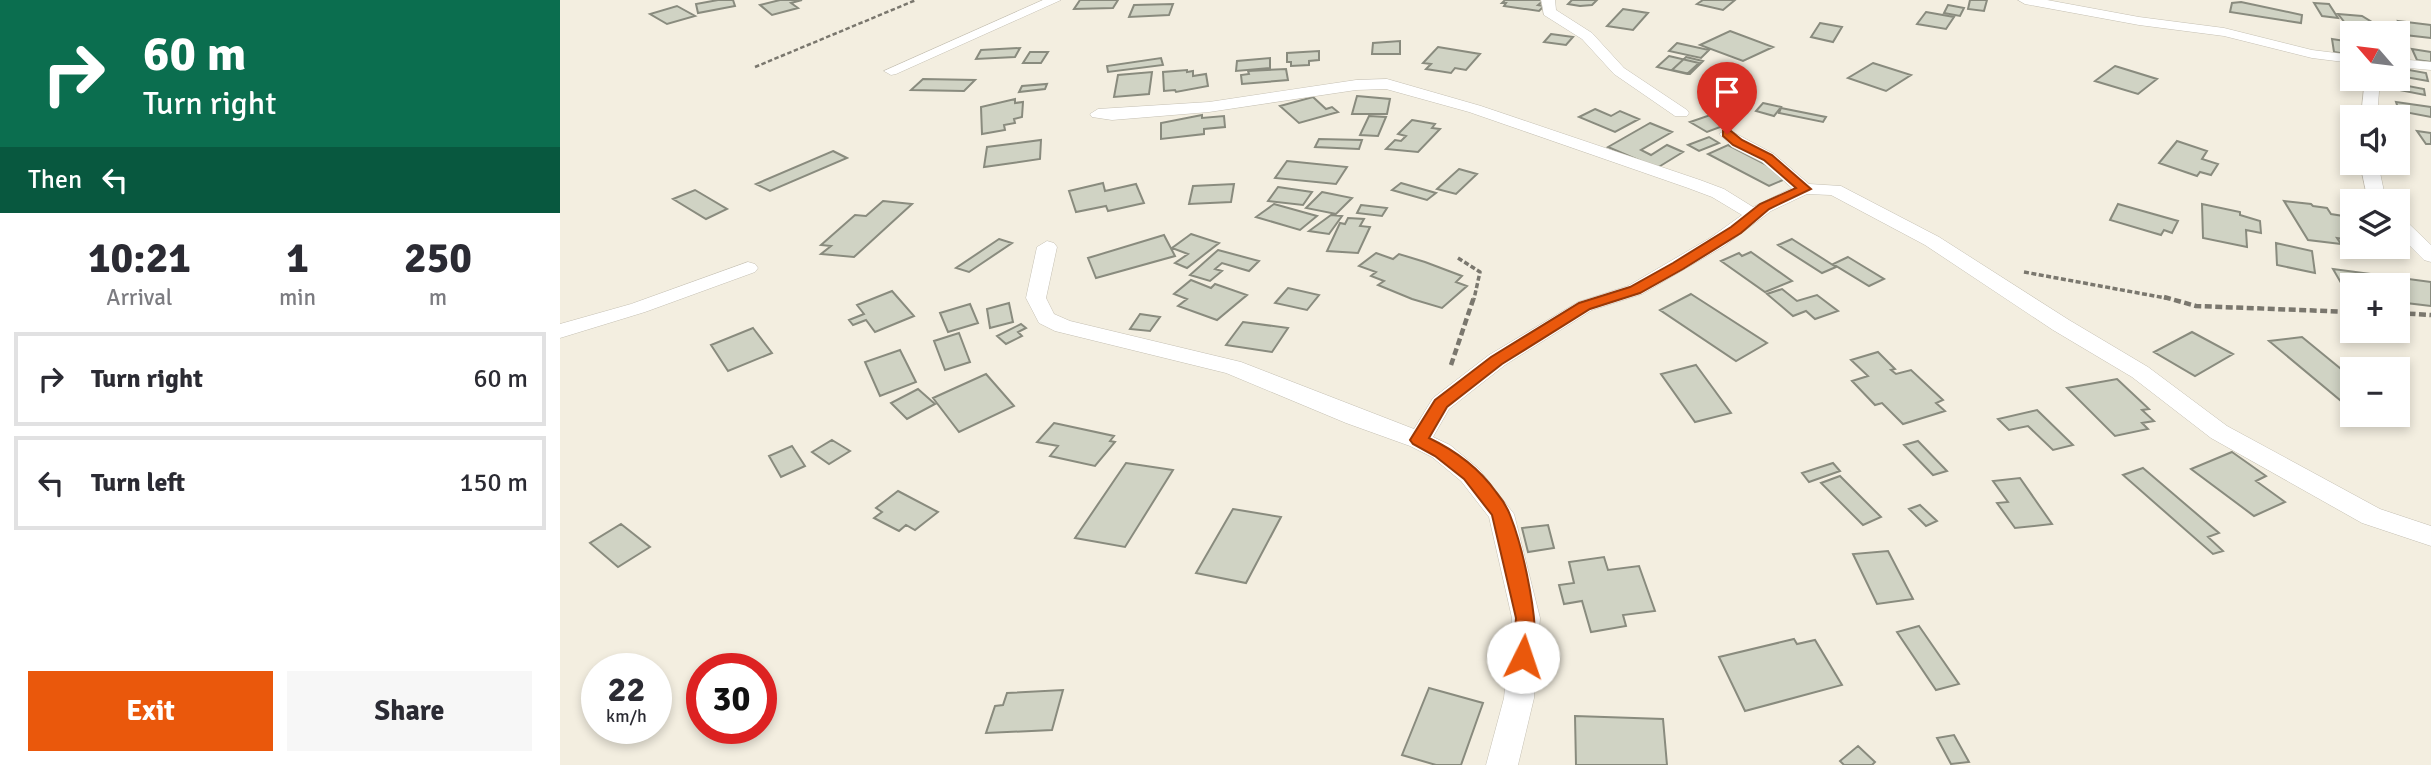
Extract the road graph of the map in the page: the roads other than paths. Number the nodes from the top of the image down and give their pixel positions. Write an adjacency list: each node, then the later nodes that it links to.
1 (1054, 0): 7 (street)
2 (1548, 0): 8 (street)
3 (2025, 0): 4 (street)
4 (2340, 58)
5 (2410, 65): 6 (street)
6 (2431, 66)
7 (891, 71)
8 (1681, 113)
9 (1098, 114): 12 (street)
10 (1727, 134): 11 (street)
11 (1804, 189): 12 (street); 19 (street)
12 (1754, 215): 18 (street)
13 (2410, 236): 15 (street)
14 (1047, 247): 18 (street)
15 (2431, 256)
16 (748, 268): 17 (street)
17 (560, 331)
18 (1419, 440): 20 (street)
19 (2431, 536)
20 (1502, 765)

